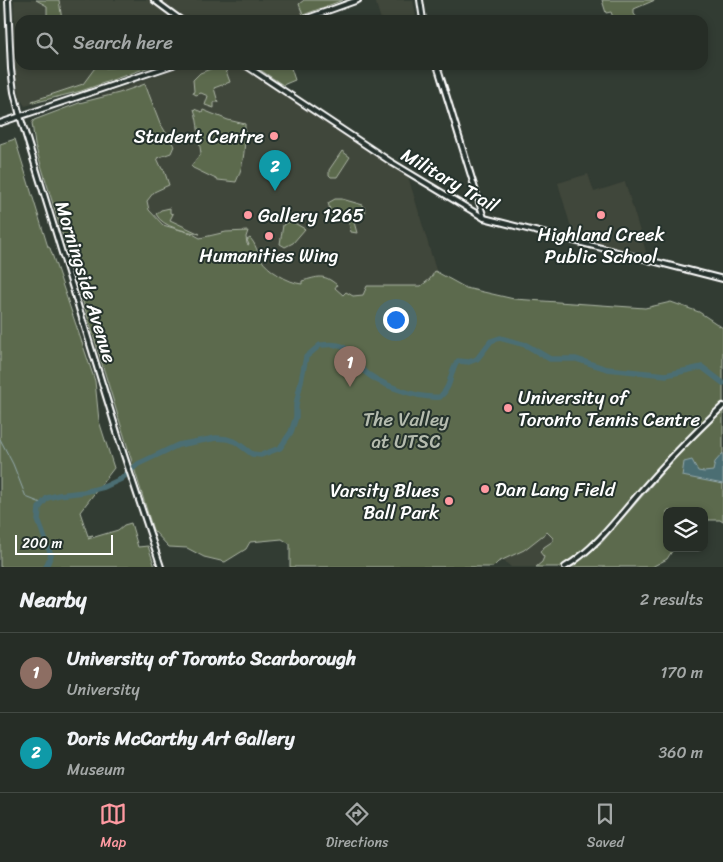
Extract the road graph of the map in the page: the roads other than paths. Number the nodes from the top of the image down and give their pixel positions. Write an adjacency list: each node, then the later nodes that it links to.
1 (8, 0): 11 (street, Morningside Avenue)
2 (154, 0): 5 (street)
3 (358, 0): 6 (street)
4 (420, 0): 7 (street)
5 (174, 15)
6 (316, 15)
7 (422, 15)
8 (158, 70): 11 (street)
9 (252, 70): 13 (street, Military Trail)
10 (439, 70): 13 (street)
11 (20, 116): 12 (street); 16 (street, Morningside Avenue)
12 (0, 122)
13 (484, 218): 14 (street, Military Trail)
14 (723, 279)
15 (723, 406): 17 (street)
16 (161, 567)
17 (564, 567)

